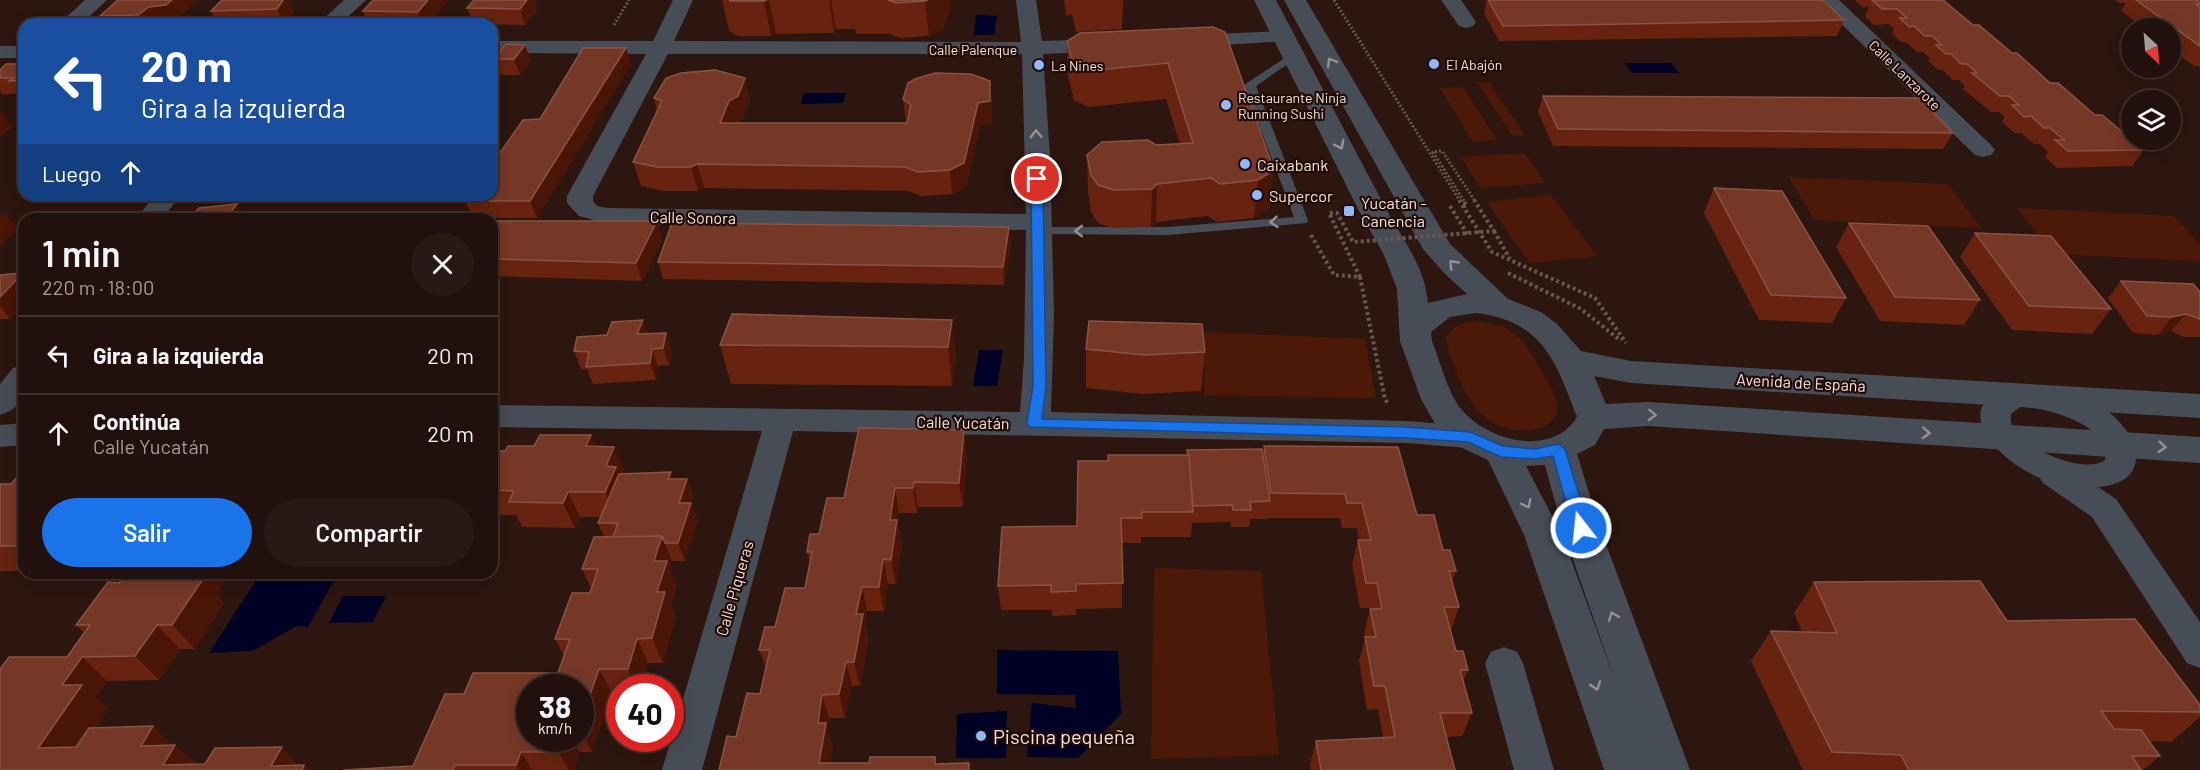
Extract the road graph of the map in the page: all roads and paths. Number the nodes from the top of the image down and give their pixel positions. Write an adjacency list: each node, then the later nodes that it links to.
1 (97, 0): 10 (street)
2 (356, 0): 11 (street)
3 (683, 0): 17 (street, Calle Sonora)
4 (1026, 0): 18 (street)
5 (1265, 0): 15 (street)
6 (1295, 0): 33 (street, one-way to 6)
7 (1334, 0): 24 (path)
8 (1451, 0): 12 (street)
9 (1827, 0): 21 (street, Calle Lanzarote)
10 (76, 18)
11 (335, 18)
12 (1466, 22)
13 (1174, 42): 15 (street)
14 (1127, 44): 18 (street, Calle Palenque)
15 (1289, 46): 26 (lane); 34 (street, one-way to 34)
16 (498, 47): 17 (street, Calle Palenque)
17 (661, 47): 18 (street, Calle Palenque); 27 (street, Calle Sonora)
18 (1033, 49): 27 (street, one-way to 18)
19 (0, 52): 20 (street)
20 (18, 52)
21 (1983, 150)
22 (163, 201): 25 (street)
23 (1447, 201): 29 (path)
24 (1463, 206): 28 (path, bridge); 30 (path)
25 (154, 213)
26 (1302, 220): 27 (lane, one-way to 27); 32 (path)
27 (1038, 226): 43 (street)
28 (1494, 231): 30 (path); 32 (path, bridge)
29 (1470, 238)
30 (1510, 260): 31 (path)
31 (1503, 271)
32 (1360, 277): 44 (path)
33 (1496, 304): 34 (street); 35 (street)
34 (1417, 327): 48 (street)
35 (1570, 360): 37 (street, Avenida de España); 41 (street)
36 (18, 382): 38 (street)
37 (2031, 396): 39 (street, Avenida de España); 47 (street, Avenida de España); 51 (street, Avenida de España)
38 (0, 404)
39 (2200, 406)
40 (498, 416): 42 (street, Calle Yucatán)
41 (1593, 417): 47 (street, one-way to 47); 49 (street)
42 (781, 420): 43 (street, Calle Yucatán); 56 (street, Calle Piqueras)
43 (1034, 423): 44 (street, Calle Yucatán)
44 (1406, 432): 48 (street, Calle Yucatán)
45 (18, 434): 46 (street)
46 (0, 436)
47 (2003, 437): 51 (street); 52 (street)
48 (1486, 444): 49 (street); 58 (street, one-way to 58)
49 (1558, 449): 59 (street, one-way to 49)
50 (2200, 450): 51 (street, one-way to 50)
51 (2117, 457): 52 (street); 53 (street)
52 (2040, 465): 53 (street)
53 (2104, 508): 54 (street)
54 (2200, 652)
55 (1504, 663): 57 (street)
56 (675, 765)
57 (1534, 770)
58 (1626, 770)
59 (1668, 770)

